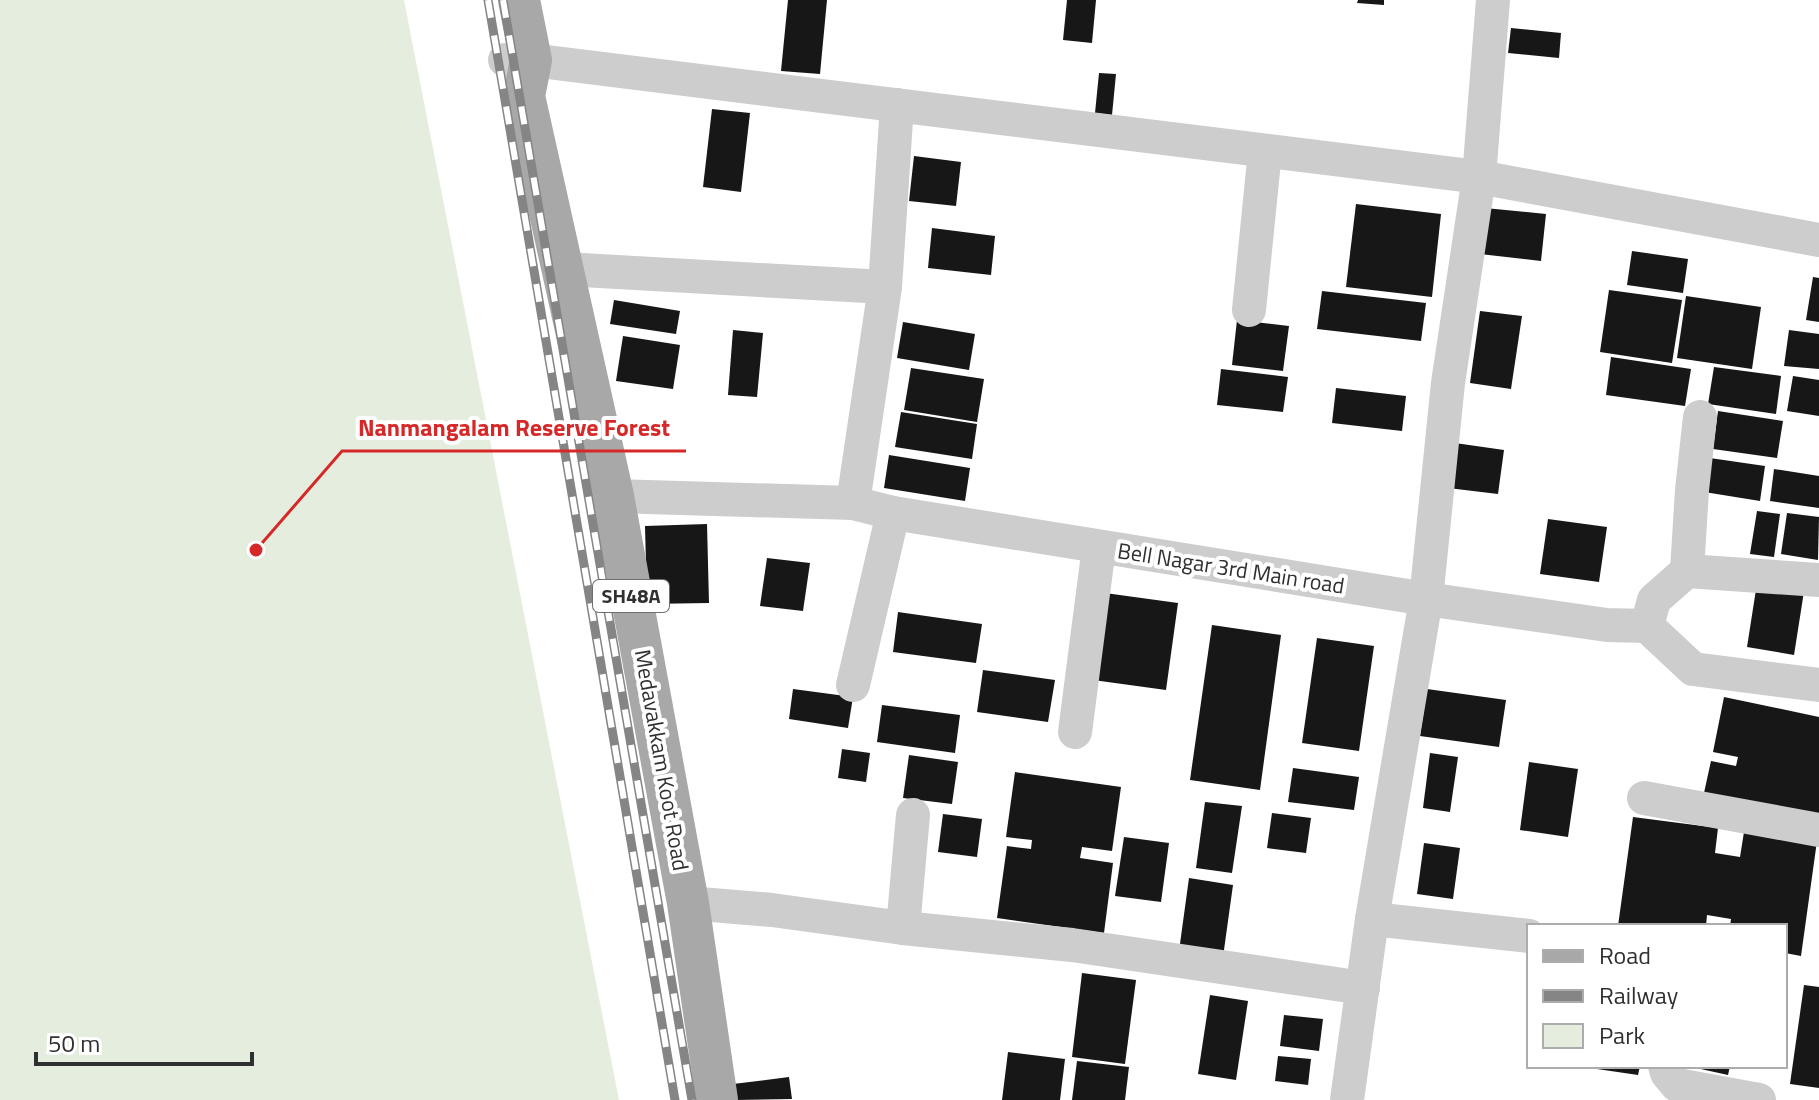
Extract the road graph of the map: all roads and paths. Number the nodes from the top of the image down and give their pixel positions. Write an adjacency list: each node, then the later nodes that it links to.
1 (494, 0): 4 (main road, SH48A)
2 (519, 0): 4 (main road, Medavakkam Koot Road / SH48A)
3 (1493, 0): 7 (street)
4 (520, 72): 5 (street); 9 (main road, Medavakkam Koot Road / SH48A)
5 (897, 105): 6 (street); 10 (street)
6 (1265, 151): 7 (street); 11 (street)
7 (1479, 177): 8 (street); 19 (street)
8 (1819, 240)
9 (564, 269): 10 (street); 13 (main road, Medavakkam Koot Road / SH48A)
10 (885, 287): 14 (street)
11 (1249, 310)
12 (1700, 417): 17 (street)
13 (613, 496): 14 (street, Bell Nagar 3rd Main road); 27 (main road, Medavakkam Koot Road / SH48A)
14 (853, 503): 15 (street, Bell Nagar 3rd Main road)
15 (893, 513): 16 (street, Bell Nagar 3rd Main road); 21 (street)
16 (1099, 547): 19 (street, Bell Nagar 3rd Main road); 23 (street)
17 (1687, 571): 18 (street); 20 (street)
18 (1819, 580)
19 (1426, 599): 20 (street, Bell Nagar 3rd Main road); 28 (street)
20 (1647, 626): 22 (street)
21 (853, 685)
22 (1819, 685)
23 (1075, 732)
24 (1644, 798): 26 (street)
25 (913, 815): 29 (street)
26 (1819, 830)
27 (688, 903): 29 (street); 33 (main road, Medavakkam Koot Road / SH48A)
28 (1372, 919): 30 (street); 31 (street)
29 (903, 928): 31 (street)
30 (1527, 936)
31 (1363, 988): 34 (street)
32 (1666, 1068): 35 (street)
33 (717, 1100)
34 (1347, 1100)
35 (1759, 1100)

